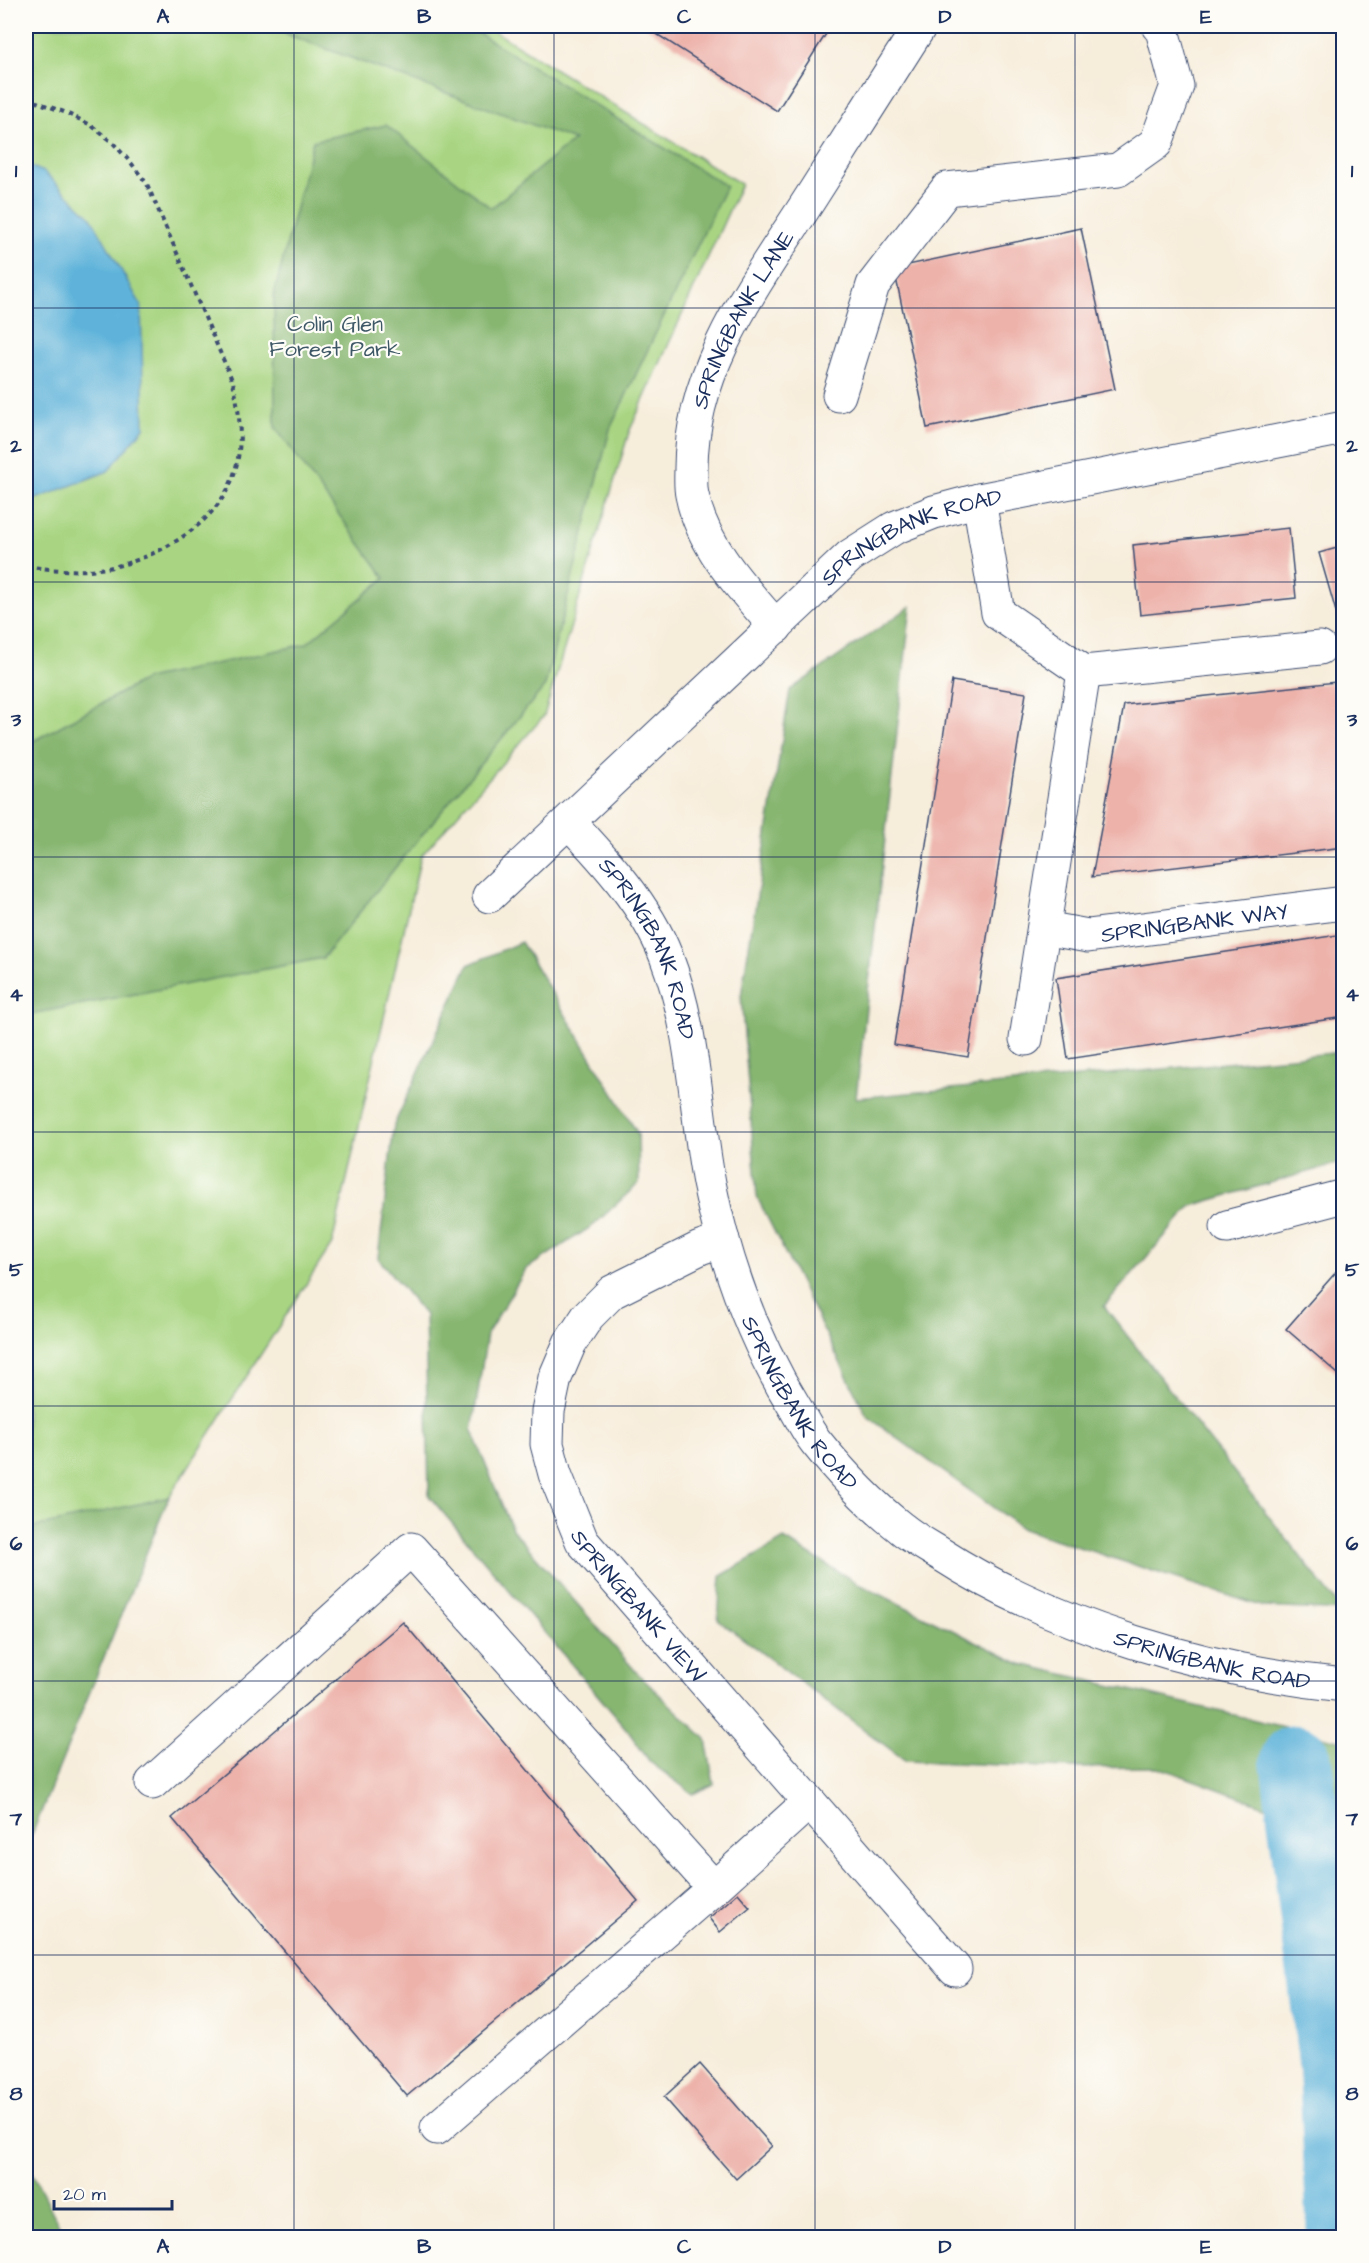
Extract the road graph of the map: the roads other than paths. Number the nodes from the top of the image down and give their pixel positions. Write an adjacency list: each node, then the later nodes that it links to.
1 (920, 26): 6 (street, SPRINGBANK LANE)
2 (1158, 26): 3 (street)
3 (838, 395)
4 (1344, 428): 5 (street, SPRINGBANK ROAD)
5 (979, 500): 6 (street, SPRINGBANK ROAD); 8 (street)
6 (776, 627): 9 (street, SPRINGBANK ROAD)
7 (1320, 648): 8 (street)
8 (1084, 672): 12 (street)
9 (569, 822): 10 (street, SPRINGBANK ROAD); 16 (street, SPRINGBANK ROAD)
10 (489, 896)
11 (1344, 903): 12 (street, SPRINGBANK WAY)
12 (1044, 928): 13 (street)
13 (1026, 1039)
14 (1344, 1196): 15 (street)
15 (1227, 1227)
16 (723, 1240): 17 (street, SPRINGBANK ROAD); 19 (street, SPRINGBANK VIEW)
17 (1344, 1685)
18 (152, 1784): 20 (street)
19 (808, 1802): 20 (street); 21 (street, SPRINGBANK VIEW)
20 (714, 1888): 22 (street)
21 (955, 1969)
22 (437, 2127)

